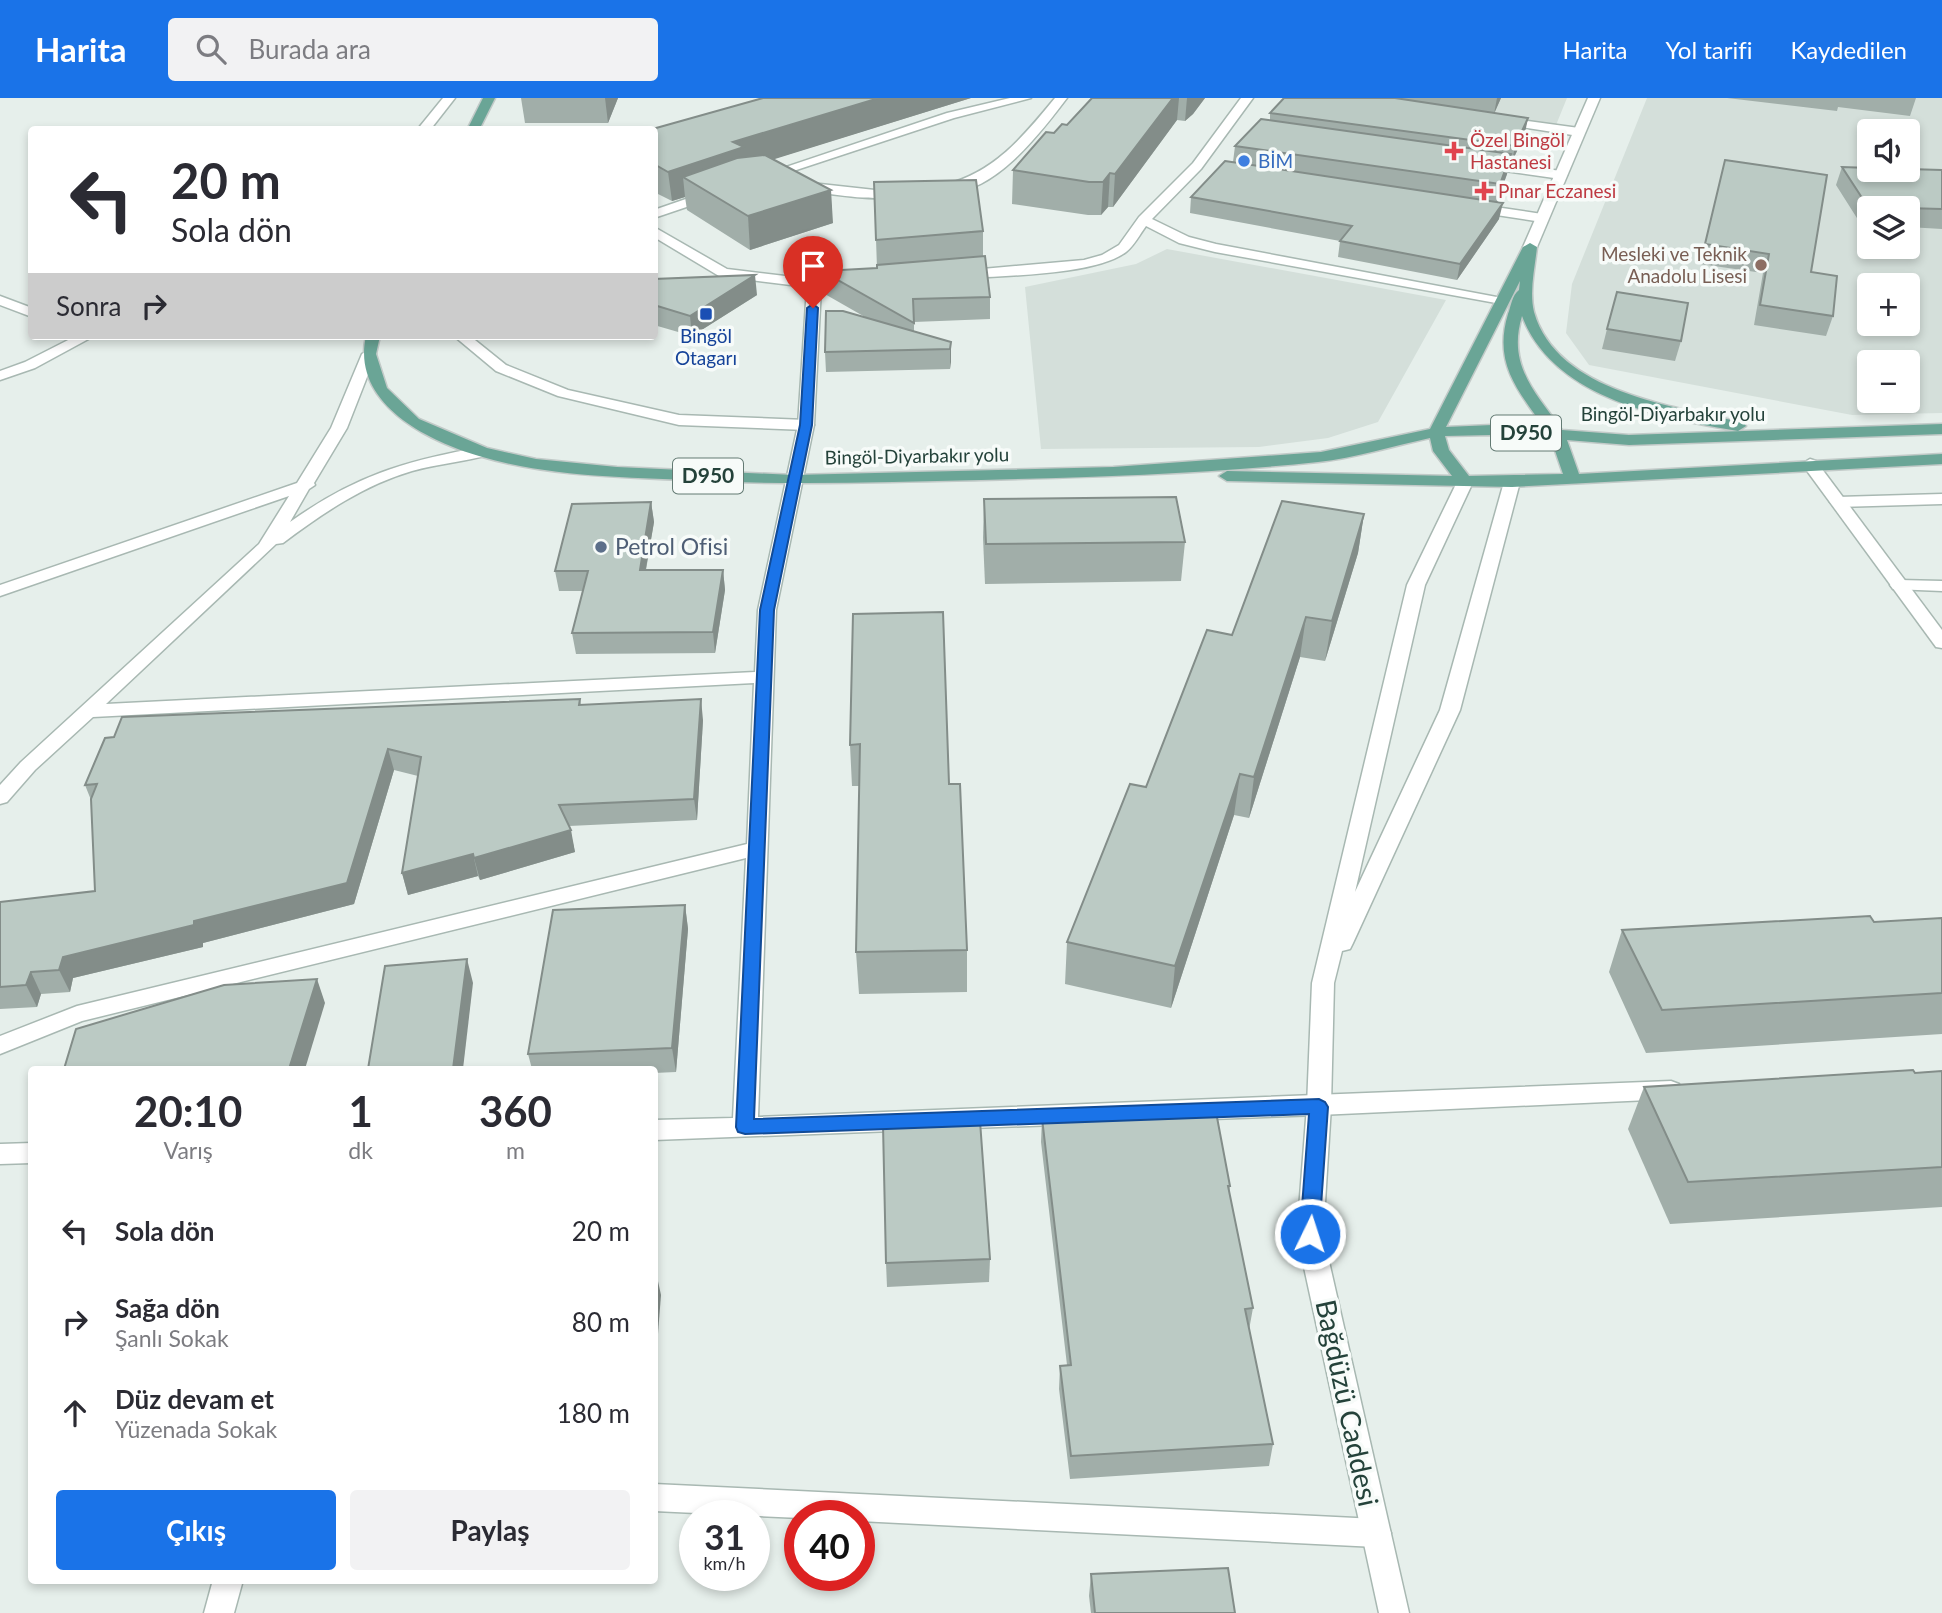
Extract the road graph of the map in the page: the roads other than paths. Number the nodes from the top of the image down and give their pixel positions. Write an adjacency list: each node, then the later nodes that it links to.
1 (449, 98): 8 (street)
2 (489, 98): 9 (main road)
3 (1025, 98): 4 (street)
4 (1061, 98)
5 (1247, 98): 17 (street)
6 (1594, 98): 10 (street)
7 (1484, 119): 10 (street)
8 (426, 126)
9 (474, 126)
10 (1579, 132): 12 (street)
11 (1466, 162): 12 (street)
12 (1561, 175): 16 (street)
13 (725, 190): 15 (street)
14 (1460, 205): 16 (street)
15 (658, 213)
16 (1542, 218): 19 (street)
17 (1144, 220): 20 (street); 24 (street)
18 (658, 233): 21 (street)
19 (1530, 247): 24 (main road); 34 (main road); 35 (main road)
20 (948, 276)
21 (814, 284): 22 (street); 31 (street)
22 (840, 284)
23 (0, 300): 25 (street)
24 (1502, 302): 33 (main road)
25 (28, 311)
26 (79, 340): 30 (street)
27 (372, 340): 29 (main road, Bingöl-Diyarbakır yolu / D950)
28 (466, 340): 31 (street)
29 (369, 354): 36 (main road, Bingöl-Diyarbakır yolu / D950); 44 (street)
30 (0, 376)
31 (806, 425): 41 (street)
32 (1942, 429): 34 (main road, Bingöl-Diyarbakır yolu / D950)
33 (1436, 432): 35 (main road, Bingöl-Diyarbakır yolu / D950); 39 (main road, Bingöl-Diyarbakır yolu / D950); 42 (main road)
34 (1793, 434): 35 (main road, Bingöl-Diyarbakır yolu / D950)
35 (1557, 435): 40 (main road)
36 (482, 452): 41 (main road, Bingöl-Diyarbakır yolu / D950); 47 (street)
37 (1942, 459): 38 (main road, Bingöl-Diyarbakır yolu / D950)
38 (1810, 464): 40 (main road, Bingöl-Diyarbakır yolu / D950); 46 (street)
39 (1113, 472): 41 (main road, Bingöl-Diyarbakır yolu / D950); 42 (main road, Bingöl-Diyarbakır yolu / D950)
40 (1573, 479): 43 (main road, Bingöl-Diyarbakır yolu / D950)
41 (794, 480): 52 (street)
42 (1465, 482): 43 (main road, Bingöl-Diyarbakır yolu / D950); 56 (street)
43 (1512, 482): 56 (street)
44 (307, 485): 47 (street); 50 (street)
45 (1942, 499): 46 (street)
46 (1838, 502): 48 (street)
47 (266, 547): 53 (street)
48 (1899, 585): 49 (street); 51 (street)
49 (1942, 586)
50 (0, 591)
51 (1942, 643)
52 (764, 677): 53 (street); 55 (street)
53 (88, 711): 54 (street)
54 (0, 797)
55 (757, 848): 57 (street); 60 (street)
56 (1323, 983): 59 (street, Bağdüzü Caddesi)
57 (0, 1045)
58 (1693, 1088): 59 (street)
59 (1319, 1107): 60 (street); 65 (street, Bağdüzü Caddesi)
60 (745, 1127): 61 (street)
61 (658, 1130)
62 (28, 1153): 63 (street)
63 (0, 1154)
64 (658, 1497): 65 (street)
65 (1376, 1533): 68 (street, Bağdüzü Caddesi)
66 (227, 1584): 67 (street)
67 (219, 1613)
68 (1394, 1613)

